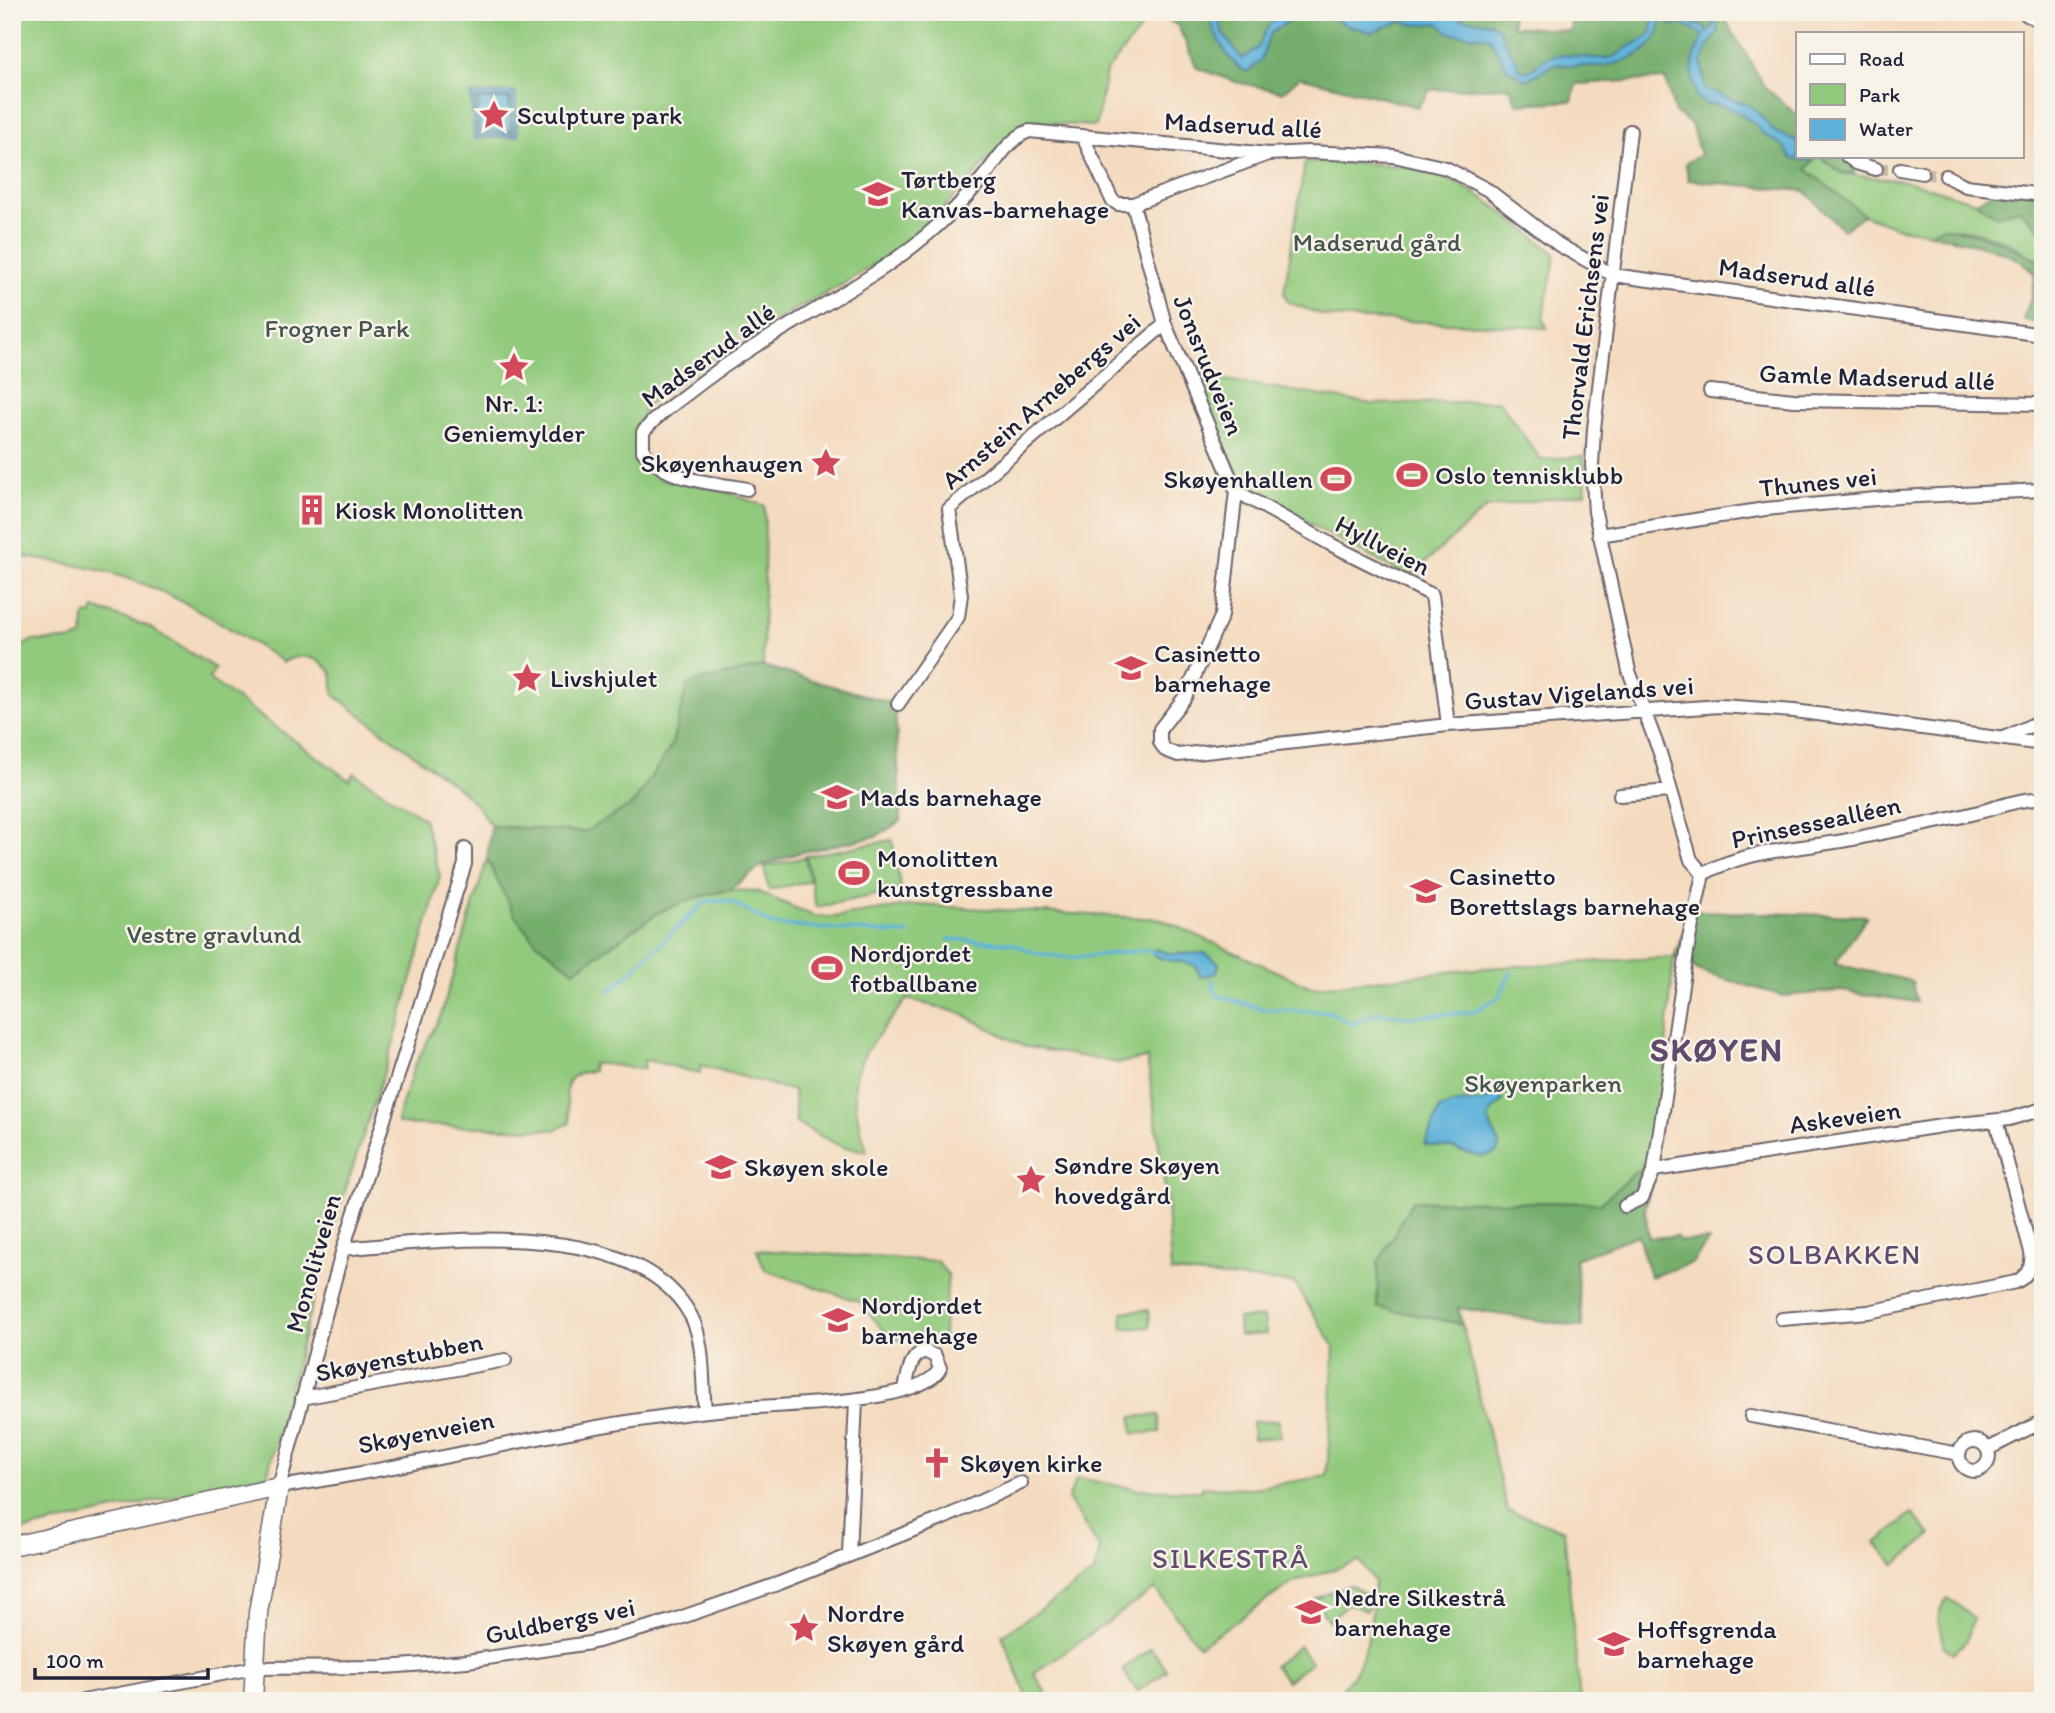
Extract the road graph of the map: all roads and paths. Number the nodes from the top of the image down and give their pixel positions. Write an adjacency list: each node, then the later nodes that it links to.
1 (2029, 12): 2 (main road)
2 (2043, 18)
3 (1630, 131): 13 (street, Thorvald Erichsens vei)
4 (1083, 137): 5 (street, Madserud allé); 12 (street); 18 (street, Madserud allé)
5 (1269, 154): 12 (street); 13 (street, Madserud allé)
6 (1850, 158): 7 (street)
7 (1876, 169)
8 (1900, 169): 9 (street)
9 (1922, 173)
10 (1946, 176): 11 (street)
11 (2043, 195)
12 (1133, 204): 14 (street, Jonsrudveien)
13 (1613, 275): 15 (street, Madserud allé); 21 (street, Thorvald Erichsens vei)
14 (1165, 324): 20 (street, Jonsrudveien); 22 (street, Arnstein Arnebergs vei)
15 (2043, 335)
16 (1710, 391): 17 (street, Gamle Madserud allé)
17 (2043, 404)
18 (747, 489)
19 (2043, 490): 21 (street, Thunes vei)
20 (1236, 491): 25 (street, Hyllveien); 27 (street, Jonsrudveien)
21 (1599, 535): 23 (street, Thorvald Erichsens vei)
22 (898, 704)
23 (1642, 710): 25 (street, Gustav Vigelands vei); 26 (street, Gustav Vigelands vei); 29 (street, Thorvald Erichsens vei)
24 (2043, 720): 26 (street)
25 (1448, 725): 27 (street, Gustav Vigelands vei)
26 (2006, 737): 28 (street, Gustav Vigelands vei)
27 (1160, 743)
28 (2043, 744)
29 (1670, 791): 30 (street); 33 (street, Thorvald Erichsens vei)
30 (1620, 795)
31 (2035, 799): 33 (street, Prinsessealléen)
32 (465, 849): 38 (street, Monolitveien)
33 (1703, 874): 36 (street, Prinsessealléen)
34 (2043, 1110): 35 (street, Askeveien)
35 (1996, 1121): 36 (street, Askeveien); 39 (street)
36 (1654, 1170): 37 (street, Prinsessealléen)
37 (1625, 1206)
38 (343, 1249): 42 (street, Monolitveien); 44 (street)
39 (1782, 1320)
40 (505, 1360): 42 (street, Skøyenstubben)
41 (905, 1388): 43 (street, Skøyenveien)
42 (302, 1398): 50 (street, Monolitveien)
43 (856, 1401): 44 (street, Skøyenveien); 52 (street)
44 (705, 1411): 50 (street, Skøyenveien)
45 (1751, 1416): 48 (street)
46 (2043, 1421): 47 (street)
47 (1988, 1449): 48 (street); 48 (street)
48 (1959, 1454)
49 (1021, 1483): 52 (street, Guldbergs vei)
50 (279, 1488): 51 (street, Skøyenveien); 53 (street, Monolitveien)
51 (12, 1546)
52 (849, 1554): 53 (street, Guldbergs vei)
53 (253, 1668): 54 (street, Guldbergs vei); 55 (street, Monolitveien)
54 (83, 1701)
55 (253, 1701)

